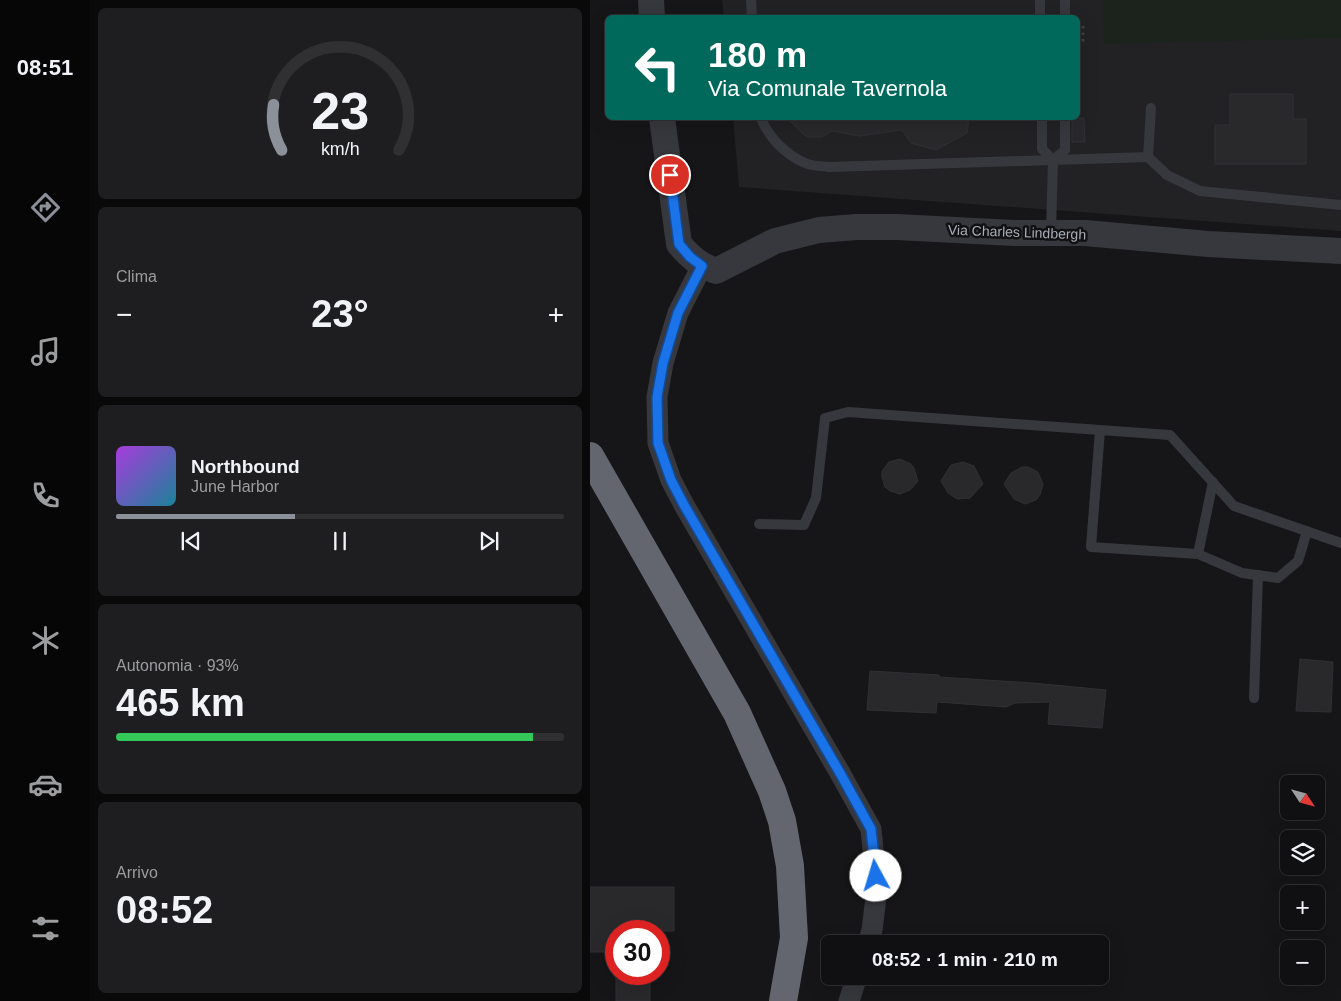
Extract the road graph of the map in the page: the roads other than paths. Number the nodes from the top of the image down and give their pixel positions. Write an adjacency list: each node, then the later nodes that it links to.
1 (651, 0): 5 (street)
2 (751, 0): 6 (lane)
3 (1040, 0): 7 (lane)
4 (1066, 0): 8 (lane)
5 (652, 15)
6 (752, 15)
7 (1040, 15)
8 (1065, 15)
9 (1151, 108): 14 (lane)
10 (662, 120): 19 (street)
11 (762, 120): 15 (lane)
12 (1042, 120): 15 (lane)
13 (1065, 120): 15 (lane)
14 (1148, 157): 15 (lane); 16 (lane)
15 (1053, 160): 17 (lane)
16 (1341, 205)
17 (1051, 233): 18 (street, Via Charles Lindbergh); 19 (street, Via Charles Lindbergh)
18 (1341, 251)
19 (702, 266): 29 (street)
20 (1100, 430): 22 (lane); 23 (lane); 26 (lane)
21 (590, 456): 31 (highway)
22 (1213, 482): 24 (lane); 26 (lane)
23 (759, 524)
24 (1307, 531): 25 (lane); 27 (lane)
25 (1341, 542)
26 (1198, 554): 27 (lane)
27 (1258, 575): 28 (lane)
28 (1254, 698)
29 (871, 935)
30 (854, 985): 32 (street)
31 (783, 1001)
32 (849, 1001)

